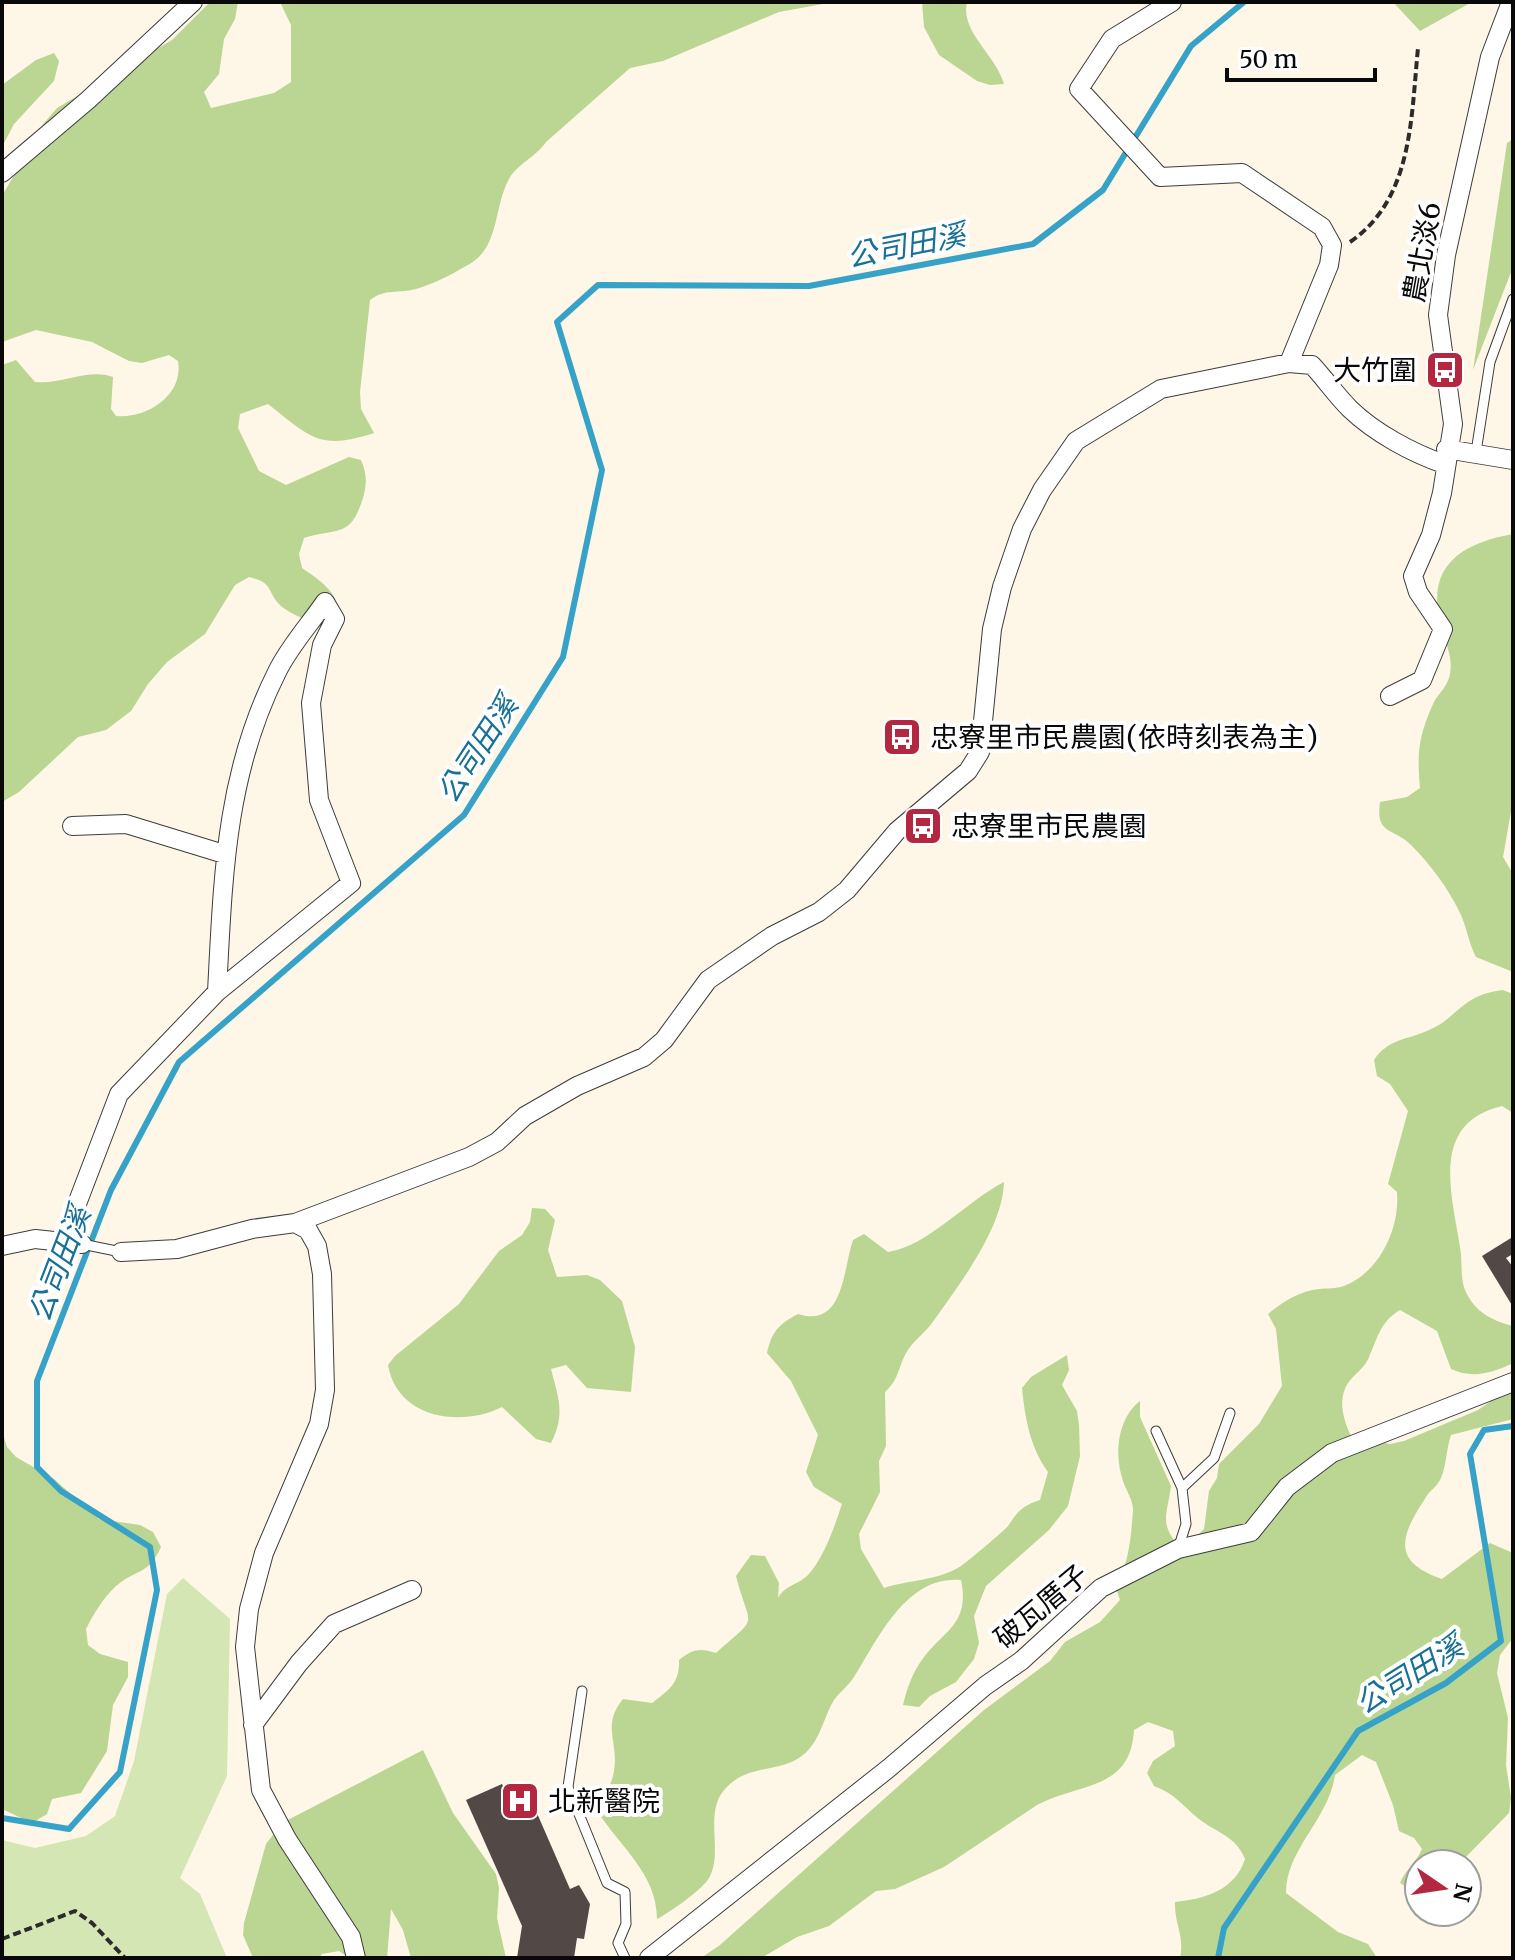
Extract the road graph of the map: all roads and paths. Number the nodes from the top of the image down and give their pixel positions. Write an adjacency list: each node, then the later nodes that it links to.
1 (193, 2): 5 (street)
2 (1172, 2): 6 (street)
3 (1511, 2): 10 (street, 農北淡6 / 農北淡6)
4 (1418, 48): 6 (path)
5 (2, 173)
6 (1332, 245): 8 (street)
7 (1513, 299): 9 (lane)
8 (1289, 363): 10 (street); 16 (street)
9 (1476, 452): 10 (street); 11 (street)
10 (1445, 456): 12 (street, 農北淡6)
11 (1513, 460)
12 (1390, 696)
13 (72, 826): 14 (street)
14 (224, 854): 15 (street); 15 (street)
15 (217, 992): 17 (street)
16 (295, 1223): 20 (street); 28 (street)
17 (62, 1243): 18 (street); 19 (street)
18 (82, 1244): 20 (lane)
19 (2, 1246)
20 (121, 1252)
21 (1513, 1382): 25 (street, 破瓦厝子)
22 (1230, 1413): 24 (lane)
23 (1156, 1431): 24 (lane)
24 (1182, 1488): 25 (lane)
25 (1178, 1549): 33 (street, 破瓦厝子)
26 (412, 1590): 28 (street)
27 (582, 1691): 32 (lane)
28 (253, 1725): 31 (street)
29 (2, 1939): 30 (path)
30 (125, 1958)
31 (356, 1958)
32 (625, 1958)
33 (649, 1958)

